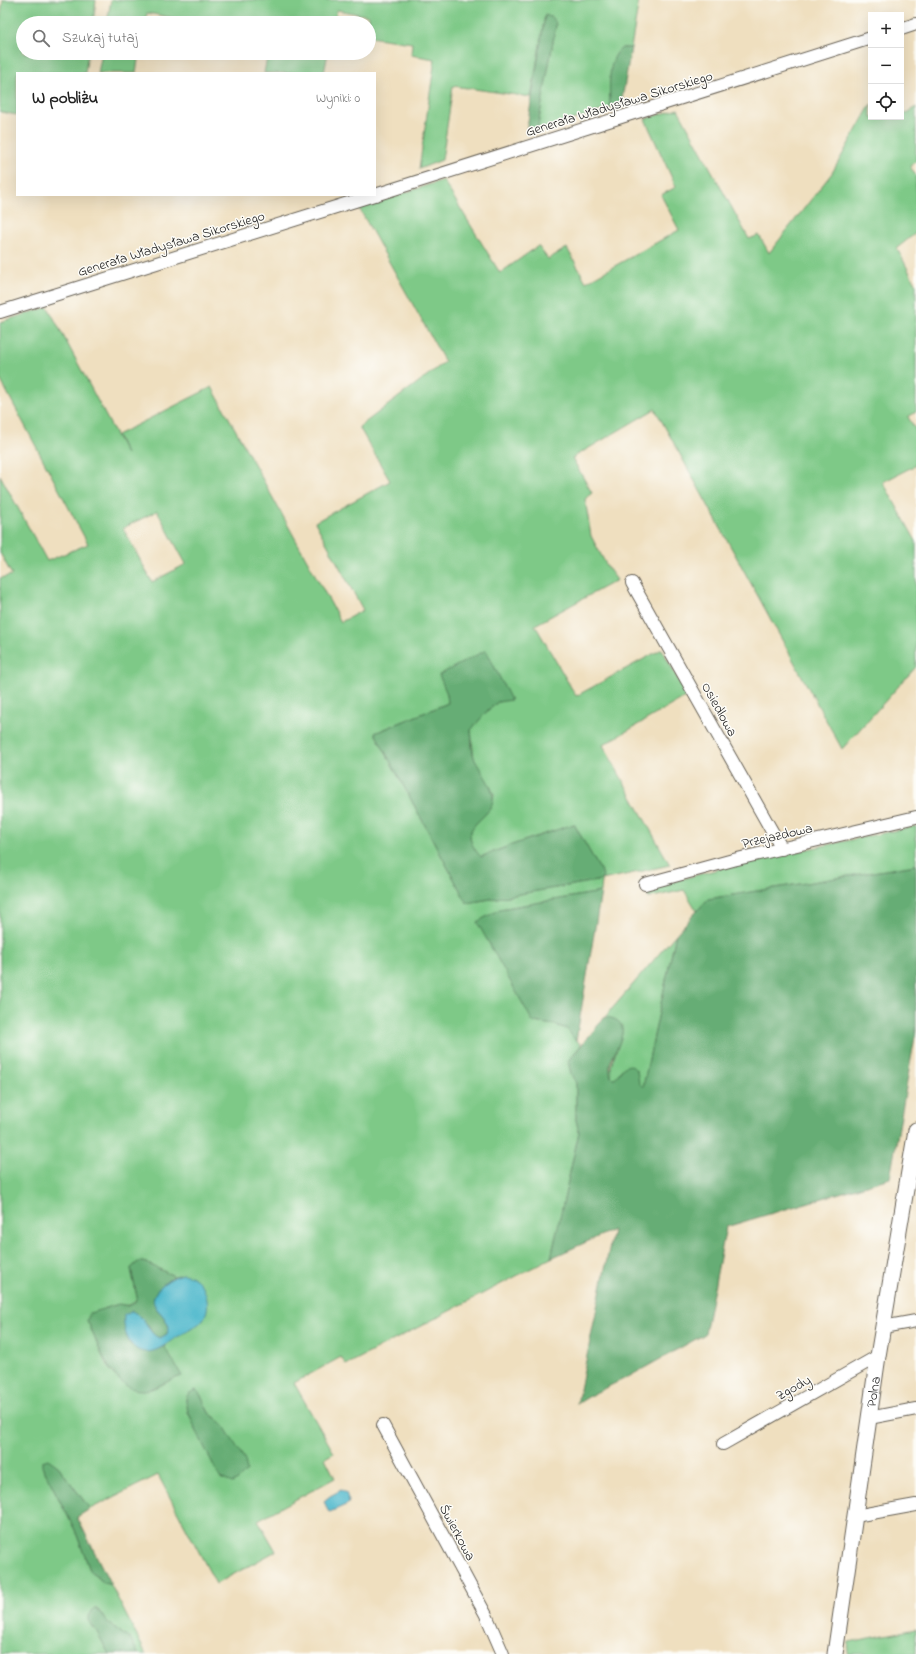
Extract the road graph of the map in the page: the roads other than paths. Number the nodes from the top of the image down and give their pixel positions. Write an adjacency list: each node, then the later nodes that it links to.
1 (916, 24): 2 (street)
2 (904, 28)
3 (868, 39): 4 (street, Generała Władysława Sikorskiego)
4 (376, 195)
5 (372, 196): 6 (street, Generała Władysława Sikorskiego)
6 (0, 312)
7 (632, 583): 9 (street, Osiedlowa)
8 (916, 817): 9 (street, Przejazdowa)
9 (782, 849): 10 (street, Przejazdowa)
10 (645, 884)
11 (916, 1130): 12 (street, Polna)
12 (912, 1180): 14 (street, Polna)
13 (916, 1321): 14 (street)
14 (883, 1327): 15 (street, Polna)
15 (878, 1356): 17 (street, Polna); 19 (street, Zgody)
16 (916, 1409): 17 (street)
17 (869, 1418): 21 (street, Polna)
18 (383, 1425): 22 (street, Świerkowa)
19 (723, 1444)
20 (916, 1505): 21 (street)
21 (855, 1516): 23 (street, Polna)
22 (503, 1654)
23 (835, 1654)

